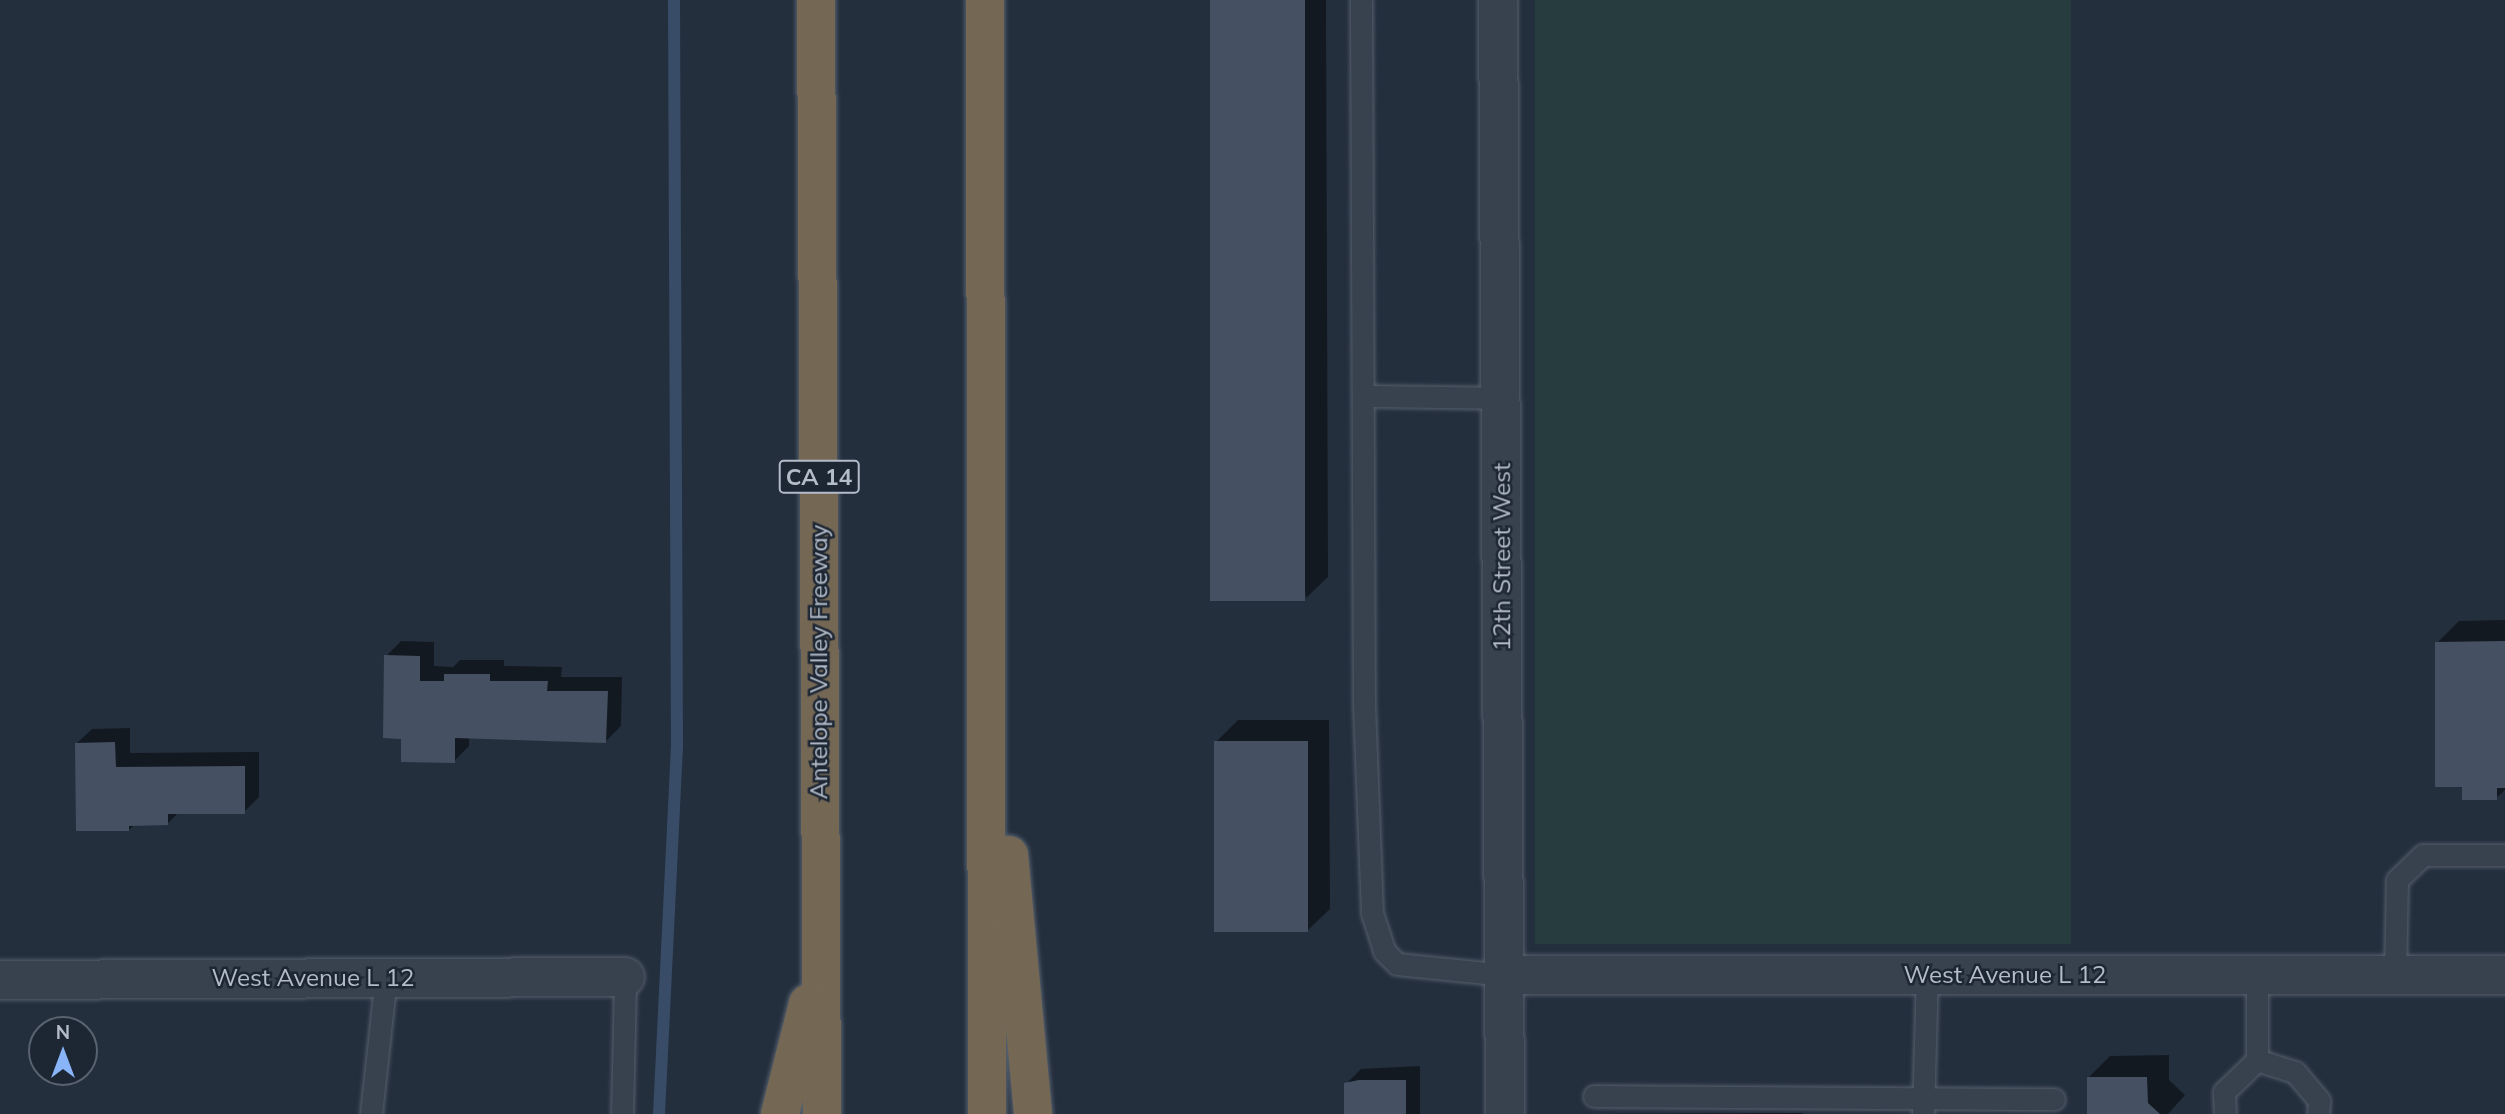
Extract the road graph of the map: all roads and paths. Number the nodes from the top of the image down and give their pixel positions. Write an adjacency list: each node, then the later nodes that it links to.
1 (817, 0): 9 (highway, Antelope Valley Freeway / CA 14)
2 (985, 0): 7 (highway)
3 (1361, 0): 5 (lane)
4 (1498, 0): 6 (street, 12th Street West)
5 (1365, 396): 6 (lane); 10 (lane)
6 (1501, 398): 10 (street, 12th Street West)
7 (986, 610): 26 (highway); 27 (highway)
8 (2505, 855): 13 (lane)
9 (821, 953): 24 (highway); 25 (highway, Antelope Valley Freeway / CA 14)
10 (1505, 975): 11 (street, West Avenue L 12); 28 (street, 12th Street West)
11 (1927, 975): 12 (street, West Avenue L 12); 21 (lane)
12 (2257, 975): 13 (street, West Avenue L 12); 18 (lane)
13 (2395, 975): 14 (street, West Avenue L 12)
14 (2505, 975)
15 (386, 977): 16 (street, West Avenue L 12); 17 (street, West Avenue L 12); 22 (lane)
16 (625, 977): 23 (lane)
17 (0, 980)
18 (2257, 1060): 29 (lane); 30 (lane)
19 (1594, 1096): 21 (lane)
20 (2054, 1100): 21 (lane)
21 (1923, 1106)
22 (371, 1114)
23 (622, 1114)
24 (780, 1114)
25 (822, 1114)
26 (987, 1114)
27 (1033, 1114)
28 (1505, 1114)
29 (2225, 1114)
30 (2318, 1114)

